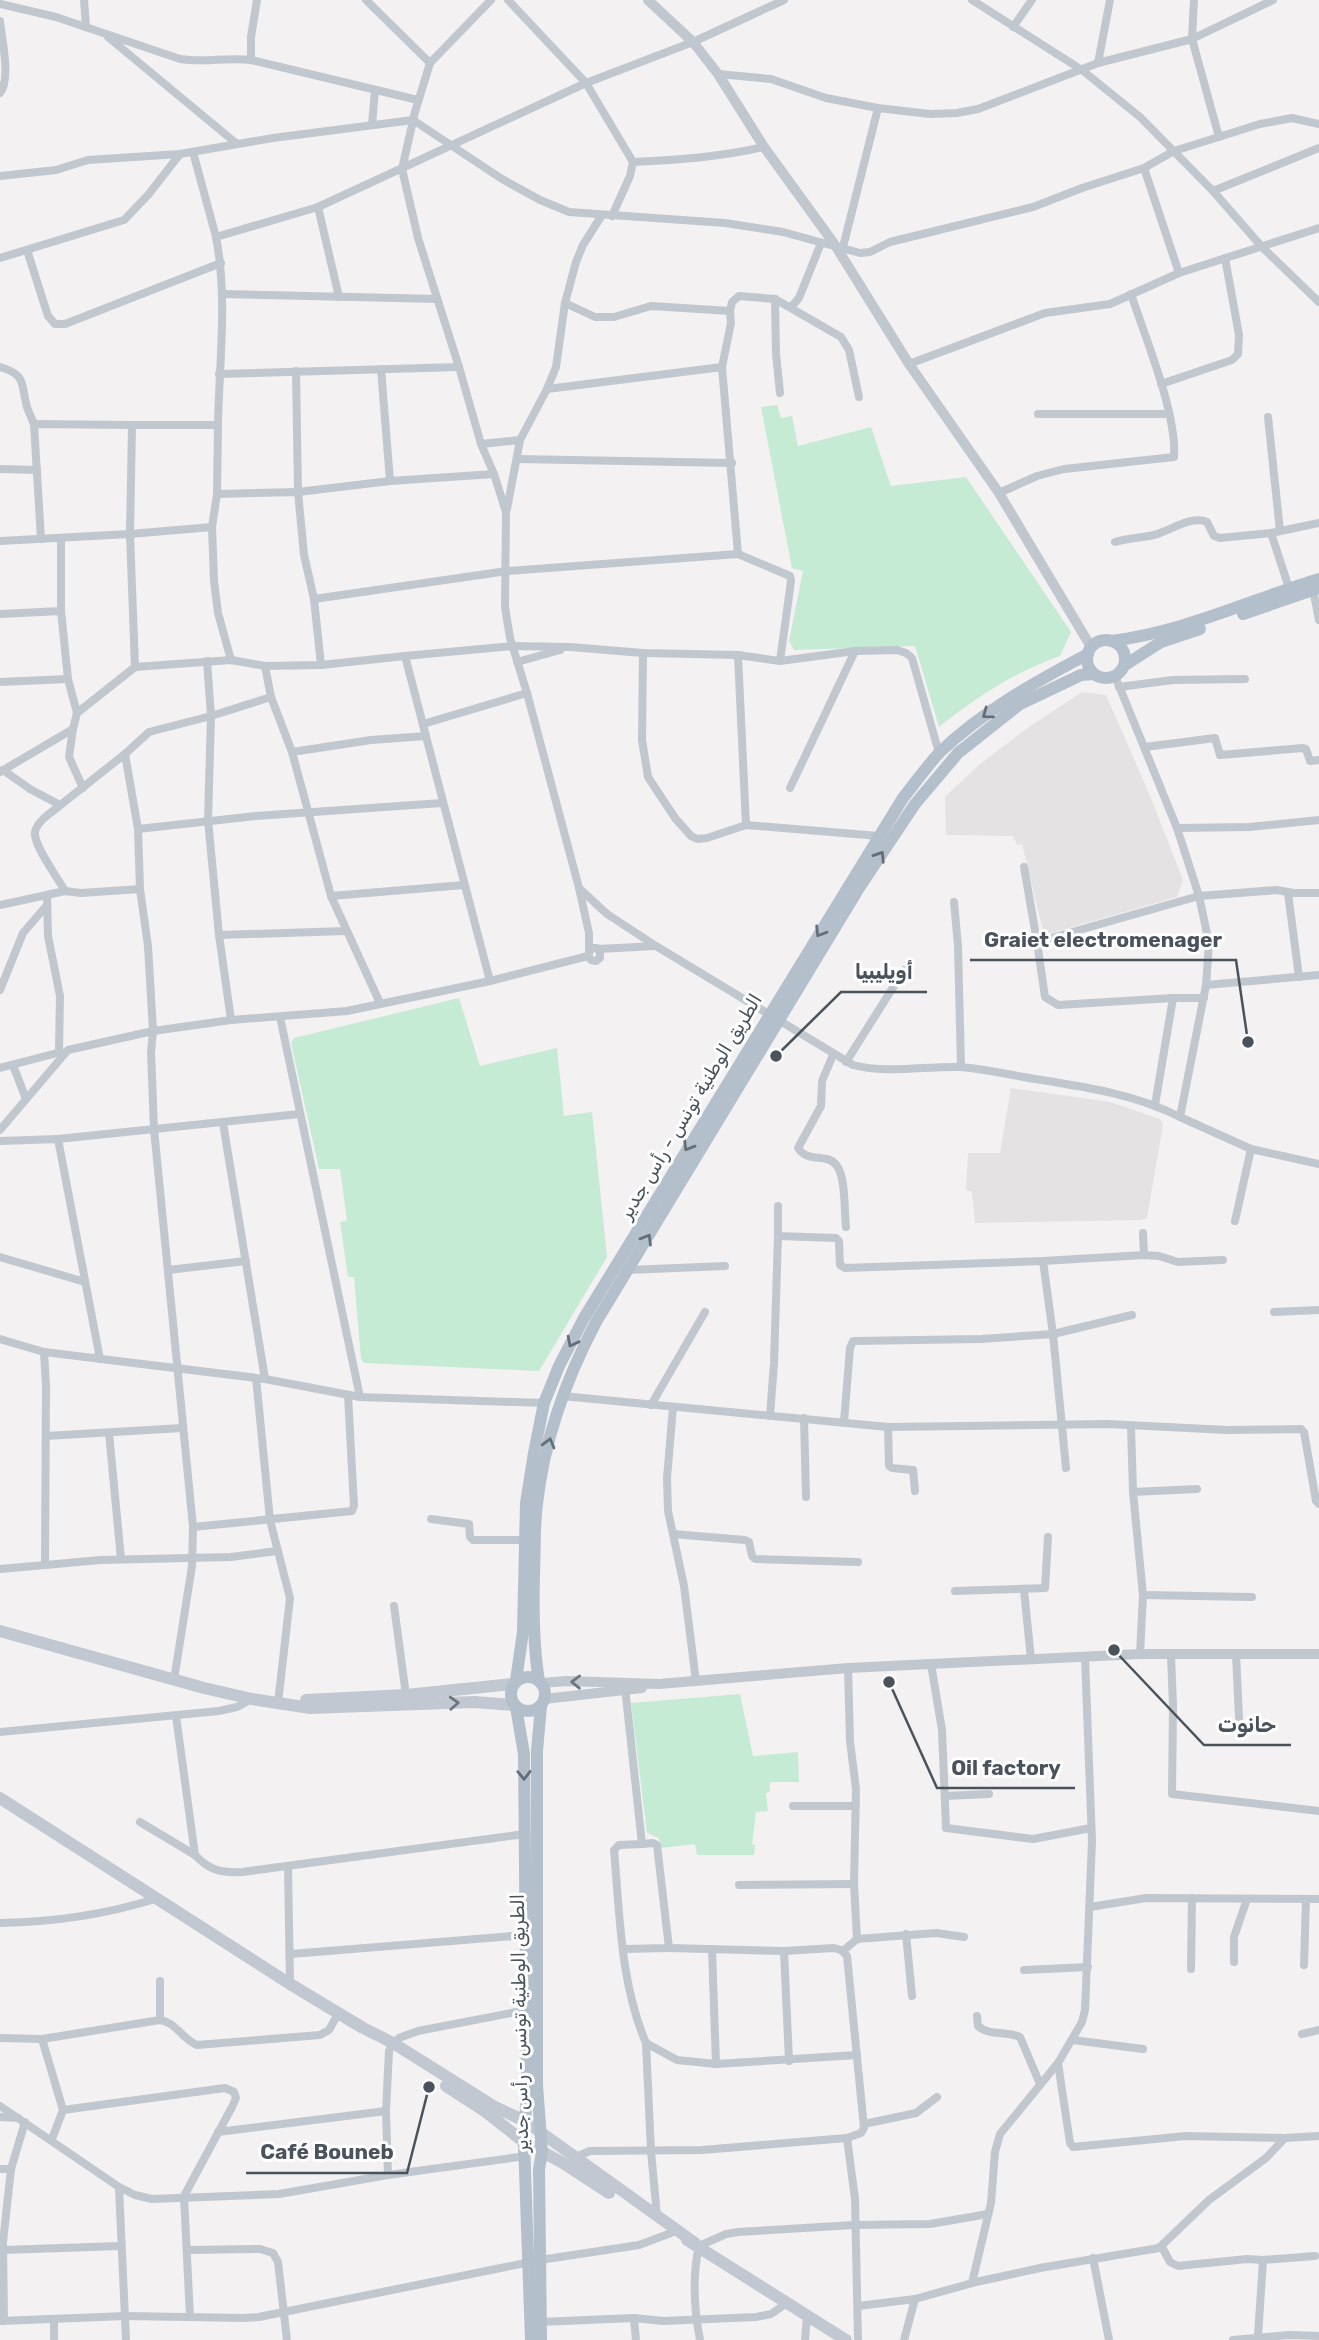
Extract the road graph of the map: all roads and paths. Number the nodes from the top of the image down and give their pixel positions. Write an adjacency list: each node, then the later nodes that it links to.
1 (84, 0): 16 (street)
2 (257, 0): 21 (street)
3 (366, 0): 22 (street)
4 (491, 0): 22 (street)
5 (508, 0): 26 (street)
6 (784, 0): 20 (street)
7 (972, 0): 17 (street)
8 (1032, 0): 17 (street)
9 (1110, 0): 23 (street)
10 (1194, 0): 19 (street)
11 (1273, 0): 19 (street)
12 (652, 1): 20 (street)
13 (0, 4): 14 (street)
14 (25, 5): 16 (street)
15 (0, 21): 28 (street)
16 (86, 27): 18 (street)
17 (1013, 27): 24 (street)
18 (103, 32): 21 (street); 35 (street)
19 (1192, 39): 23 (street); 34 (street)
20 (693, 42): 25 (street); 26 (street)
21 (251, 60): 27 (street)
22 (430, 63): 29 (street)
23 (1098, 63): 24 (street)
24 (1082, 70): 30 (street); 40 (street)
25 (718, 74): 30 (street); 37 (street)
26 (586, 83): 36 (street); 42 (street)
27 (375, 90): 29 (street); 33 (street)
28 (0, 93)
29 (418, 100): 31 (street)
30 (878, 108): 53 (street)
31 (414, 120): 33 (street); 36 (street); 43 (street)
32 (1319, 124): 34 (street)
33 (372, 125): 35 (street)
34 (1219, 137): 40 (street)
35 (237, 144): 39 (street)
36 (452, 145): 43 (street); 48 (street)
37 (764, 147): 42 (street); 53 (street)
38 (1319, 148): 46 (street)
39 (193, 152): 41 (street); 51 (street)
40 (1174, 152): 44 (street); 46 (street)
41 (180, 154): 45 (street); 55 (street)
42 (632, 162): 49 (street)
43 (402, 169): 47 (street); 63 (street)
44 (1144, 169): 53 (street); 59 (street)
45 (0, 176)
46 (1213, 191): 54 (street)
47 (318, 207): 51 (street); 62 (street)
48 (602, 215): 49 (street); 66 (street)
49 (612, 216): 52 (street)
50 (1319, 228): 54 (street)
51 (216, 237): 58 (street)
52 (821, 243): 53 (street); 67 (street)
53 (839, 246): 69 (street)
54 (1262, 247): 57 (street); 65 (street)
55 (27, 250): 56 (street); 58 (street)
56 (0, 258)
57 (1225, 258): 59 (street); 76 (street)
58 (221, 263): 60 (street)
59 (1179, 273): 61 (street)
60 (222, 294): 62 (street); 75 (street)
61 (1131, 294): 69 (street); 76 (street)
62 (338, 297): 63 (street)
63 (437, 299): 71 (street)
64 (775, 299): 67 (street); 68 (street); 78 (street)
65 (1319, 302)
66 (565, 303): 68 (street); 77 (street)
67 (791, 307): 79 (street)
68 (730, 312): 72 (street)
69 (909, 364): 95 (street)
70 (0, 367): 83 (street)
71 (459, 367): 73 (street); 87 (street)
72 (722, 368): 77 (street); 89 (street)
73 (381, 369): 74 (street); 93 (street)
74 (296, 371): 75 (street); 94 (street)
75 (219, 374): 85 (street)
76 (1161, 384): 81 (street)
77 (547, 389): 86 (street)
78 (780, 393)
79 (859, 397)
80 (1038, 414): 81 (street)
81 (1168, 414): 95 (street)
82 (1268, 417): 100 (street)
83 (34, 424): 84 (street); 91 (street)
84 (132, 425): 85 (street); 101 (street)
85 (218, 425): 96 (street)
86 (520, 440): 87 (street); 88 (street)
87 (481, 444): 92 (street)
88 (517, 459): 89 (street); 97 (street)
89 (732, 463): 106 (street)
90 (0, 469): 91 (street)
91 (37, 470): 103 (street)
92 (494, 474): 93 (street); 97 (street)
93 (390, 481): 94 (street)
94 (298, 492): 96 (street); 110 (street)
95 (999, 493): 118 (street)
96 (217, 494): 99 (street)
97 (506, 512): 107 (street)
98 (1319, 523): 100 (street)
99 (212, 527): 101 (street); 122 (street)
100 (1276, 532): 105 (street); 109 (street)
101 (130, 534): 102 (street); 129 (street)
102 (61, 538): 103 (street); 111 (street)
103 (41, 539): 104 (street)
104 (0, 541)
105 (1115, 542)
106 (738, 554): 107 (street); 123 (street)
107 (507, 571): 110 (street); 115 (street)
108 (1317, 586): 109 (main road); 113 (street); 127 (main road)
109 (1289, 588): 114 (main road)
110 (314, 599): 126 (street)
111 (61, 611): 112 (street); 132 (street)
112 (0, 614)
113 (1319, 620)
114 (1111, 641): 118 (main road); 127 (main road)
115 (512, 646): 116 (street); 120 (street); 125 (street)
116 (569, 647): 119 (street); 125 (street)
117 (855, 651): 123 (street); 144 (street); 149 (street)
118 (1089, 651): 130 (main road); 144 (main road, الطريق الوطنية تونس - رأس جدير, one-way to 144)
119 (643, 653): 121 (street); 155 (street)
120 (405, 656): 126 (street); 139 (street)
121 (738, 656): 123 (street); 155 (street)
122 (230, 660): 124 (street); 128 (street)
123 (780, 660)
124 (207, 661): 129 (street); 138 (street)
125 (517, 662): 135 (street)
126 (321, 665): 128 (street)
127 (1125, 665): 134 (main road)
128 (265, 666): 136 (street)
129 (135, 667): 137 (street)
130 (1094, 674): 134 (main road); 185 (main road, الطريق الوطنية تونس - رأس جدير, one-way to 130)
131 (1245, 679): 134 (street)
132 (68, 680): 133 (street); 137 (street)
133 (0, 682)
134 (1117, 682): 142 (street)
135 (527, 693): 139 (street); 161 (street)
136 (271, 697): 138 (street); 143 (street)
137 (77, 713): 140 (street)
138 (211, 716): 145 (street); 153 (street)
139 (423, 724): 141 (street)
140 (73, 729): 147 (street); 148 (street)
141 (426, 736): 143 (street); 150 (street)
142 (1145, 747): 146 (street); 156 (street)
143 (292, 752): 152 (street)
144 (939, 753): 158 (main road, الطريق الوطنية تونس - رأس جدير)
145 (125, 754): 148 (street); 157 (street)
146 (1319, 760)
147 (2, 771): 151 (street)
148 (82, 788): 151 (street)
149 (790, 788)
150 (442, 803): 152 (street); 160 (street)
151 (61, 805): 163 (street)
152 (310, 813): 153 (street); 166 (street)
153 (208, 820): 157 (street); 172 (street)
154 (1319, 820): 156 (street)
155 (747, 825): 158 (street)
156 (1177, 828): 167 (street)
157 (138, 829): 162 (street)
158 (879, 836): 185 (main road, الطريق الوطنية تونس - رأس جدير, one-way to 185)
159 (1024, 867): 173 (street)
160 (464, 886): 166 (street); 179 (street)
161 (579, 888): 174 (street); 175 (street)
162 (141, 889): 163 (street); 188 (street)
163 (65, 891): 168 (street)
164 (1288, 893): 165 (street); 167 (street); 178 (street)
165 (1319, 893)
166 (331, 895): 171 (street)
167 (1199, 896): 173 (street); 180 (street)
168 (47, 900): 170 (street); 181 (street); 189 (street)
169 (954, 902): 193 (street)
170 (0, 905)
171 (346, 931): 172 (street); 184 (street)
172 (219, 935): 187 (street)
173 (1037, 942): 182 (street)
174 (656, 946): 175 (street); 185 (street)
175 (594, 952): 179 (street)
176 (904, 970): 191 (street)
177 (1319, 975): 178 (street)
178 (1299, 977): 180 (street)
179 (490, 981): 184 (street)
180 (1206, 985): 183 (street)
181 (0, 990)
182 (1173, 998): 183 (street); 196 (street)
183 (1203, 998): 198 (street)
184 (380, 1003): 186 (street)
185 (775, 1016): 190 (street); 218 (main road, الطريق الوطنية تونس - رأس جدير, one-way to 185); 233 (main road, الطريق الوطنية تونس - رأس جدير, one-way to 233)
186 (280, 1017): 187 (street); 197 (street)
187 (231, 1020): 188 (street)
188 (153, 1031): 189 (street); 200 (street)
189 (64, 1051): 192 (street); 195 (street)
190 (833, 1055): 191 (street); 208 (street)
191 (846, 1062): 193 (street)
192 (13, 1065): 194 (street); 195 (street)
193 (961, 1067): 196 (street)
194 (0, 1068)
195 (26, 1099): 201 (street)
196 (1156, 1105): 198 (street)
197 (299, 1114): 199 (street); 232 (street)
198 (1180, 1117): 204 (street)
199 (223, 1123): 200 (street); 214 (street)
200 (154, 1129): 202 (street); 217 (street)
201 (0, 1130)
202 (58, 1139): 203 (street); 219 (street)
203 (0, 1141)
204 (1251, 1149): 205 (street); 207 (street)
205 (1319, 1164)
206 (778, 1206): 210 (street)
207 (1234, 1221)
208 (846, 1227)
209 (1143, 1233): 211 (street)
210 (778, 1236): 215 (street); 236 (street)
211 (1144, 1255): 213 (street); 215 (street)
212 (0, 1257): 219 (street)
213 (1223, 1260)
214 (246, 1261): 217 (street); 229 (street)
215 (1043, 1261): 224 (street)
216 (725, 1266): 218 (street)
217 (168, 1270): 228 (street)
218 (628, 1270): 231 (main road, الطريق الوطنية تونس - رأس جدير)
219 (85, 1282): 227 (street)
220 (1319, 1310): 222 (street)
221 (705, 1312): 234 (street)
222 (1274, 1312)
223 (1132, 1315): 224 (street)
224 (1053, 1334): 238 (street); 239 (street)
225 (0, 1339): 226 (street)
226 (44, 1352): 227 (street); 244 (street)
227 (100, 1359): 228 (street)
228 (178, 1370): 229 (street); 242 (street)
229 (261, 1378): 230 (street); 252 (street)
230 (348, 1395): 232 (street); 252 (street)
231 (562, 1396): 234 (street); 280 (main road, الطريق الوطنية تونس - رأس جدير, one-way to 231)
232 (360, 1397): 233 (street)
233 (544, 1403): 256 (main road, الطريق الوطنية تونس - رأس جدير)
234 (651, 1405): 235 (street)
235 (673, 1407): 236 (street); 254 (street)
236 (770, 1416): 237 (street)
237 (804, 1418): 238 (street); 249 (street)
238 (844, 1422): 241 (street)
239 (1061, 1425): 240 (street); 241 (street); 245 (street)
240 (1131, 1426): 248 (street); 250 (street)
241 (888, 1427): 247 (street)
242 (182, 1428): 243 (street); 253 (street)
243 (110, 1433): 244 (street); 259 (street)
244 (46, 1436): 261 (street)
245 (1066, 1468)
246 (1197, 1489): 248 (street)
247 (915, 1491)
248 (1133, 1492): 265 (street)
249 (806, 1497)
250 (1319, 1504)
251 (431, 1519): 256 (street)
252 (270, 1520): 253 (street); 257 (street)
253 (192, 1527): 258 (street)
254 (673, 1534): 260 (street); 278 (street)
255 (1048, 1537): 263 (street)
256 (525, 1540): 279 (main road, الطريق الوطنية تونس - رأس جدير)
257 (277, 1551): 258 (street); 284 (street)
258 (193, 1557): 259 (street); 277 (street)
259 (121, 1559): 261 (street)
260 (858, 1562)
261 (45, 1565): 262 (street)
262 (0, 1569)
263 (1024, 1590): 264 (street); 274 (street)
264 (955, 1591)
265 (1143, 1595): 266 (street); 269 (street)
266 (1252, 1597)
267 (394, 1606): 282 (street)
268 (0, 1631): 277 (main road)
269 (1140, 1654): 272 (street); 273 (street)
270 (1236, 1654): 271 (street); 272 (street); 288 (street)
271 (1319, 1654)
272 (1171, 1655): 295 (street)
273 (1085, 1657): 274 (street); 297 (street)
274 (1031, 1659): 275 (street)
275 (931, 1664): 276 (street); 291 (street)
276 (848, 1668): 278 (street); 294 (street)
277 (174, 1680): 283 (main road)
278 (696, 1681): 281 (street)
279 (515, 1682): 280 (main road); 282 (main road); 286 (main road)
280 (540, 1682): 281 (street, one-way to 280); 285 (main road)
281 (625, 1687): 285 (street); 299 (street)
282 (406, 1695): 284 (main road)
283 (258, 1700): 284 (main road); 287 (street)
284 (278, 1702): 286 (main road, one-way to 286)
285 (542, 1702): 286 (main road); 355 (main road, الطريق الوطنية تونس - رأس جدير)
286 (515, 1706): 298 (main road, الطريق الوطنية تونس - رأس جدير, one-way to 298)
287 (176, 1716): 289 (street); 300 (street)
288 (1239, 1718)
289 (0, 1732)
290 (989, 1794): 291 (street)
291 (945, 1796): 297 (street)
292 (0, 1798): 305 (main road)
293 (793, 1806): 294 (street)
294 (856, 1806): 302 (street)
295 (1319, 1811)
296 (139, 1822): 300 (street)
297 (1091, 1828): 309 (street)
298 (525, 1834): 301 (street); 312 (main road, الطريق الوطنية تونس - رأس جدير)
299 (642, 1843): 315 (street); 316 (street)
300 (195, 1855): 301 (street)
301 (288, 1867): 320 (street)
302 (854, 1884): 303 (street); 314 (street)
303 (739, 1885)
304 (1192, 1898): 306 (street); 309 (street); 324 (street)
305 (155, 1899): 310 (street); 327 (main road)
306 (1247, 1899): 307 (street); 321 (street)
307 (1306, 1899): 308 (street); 322 (street)
308 (1319, 1899)
309 (1090, 1907): 323 (street)
310 (0, 1923)
311 (906, 1934): 313 (street); 314 (street); 328 (street)
312 (525, 1935): 320 (street); 329 (main road, الطريق الوطنية تونس - رأس جدير)
313 (964, 1937)
314 (857, 1939): 319 (street)
315 (668, 1948): 316 (street); 317 (street)
316 (624, 1949): 338 (street)
317 (712, 1949): 318 (street); 344 (street)
318 (784, 1951): 319 (street); 342 (street)
319 (843, 1951): 341 (street)
320 (291, 1954): 327 (street)
321 (1234, 1962)
322 (1304, 1965)
323 (1088, 1968): 325 (street); 337 (street)
324 (1191, 1969)
325 (1024, 1970)
326 (160, 1981): 332 (street)
327 (290, 1984): 330 (main road)
328 (912, 1996)
329 (527, 2010): 339 (street); 352 (main road, الطريق الوطنية تونس - رأس جدير)
330 (338, 2014): 332 (street); 339 (main road)
331 (977, 2016): 345 (street)
332 (160, 2020): 336 (street)
333 (1319, 2030): 334 (street)
334 (1302, 2034)
335 (0, 2038): 336 (street)
336 (42, 2039): 348 (street)
337 (1073, 2040): 340 (street); 343 (street)
338 (646, 2043): 344 (street); 361 (street)
339 (391, 2047): 349 (street); 352 (main road); 360 (main road)
340 (1143, 2049)
341 (857, 2056): 342 (street); 353 (street)
342 (789, 2061): 344 (street)
343 (1058, 2063): 345 (street); 358 (street)
344 (716, 2064)
345 (1041, 2084): 370 (street)
346 (937, 2097): 353 (street)
347 (0, 2106): 351 (street)
348 (63, 2110): 354 (street); 359 (street)
349 (386, 2111): 354 (street); 367 (street)
350 (0, 2117): 351 (street)
351 (22, 2120): 359 (street); 366 (street)
352 (525, 2122): 355 (main road); 360 (main road, الطريق الوطنية تونس - رأس جدير)
353 (864, 2124): 357 (street)
354 (218, 2132): 369 (street)
355 (541, 2133): 362 (main road, الطريق الوطنية تونس - رأس جدير); 364 (main road)
356 (1319, 2136): 358 (street)
357 (847, 2138): 361 (street); 372 (street)
358 (1285, 2138): 377 (street)
359 (52, 2139): 368 (street)
360 (524, 2142): 362 (main road); 363 (main road, الطريق الوطنية تونس - رأس جدير)
361 (651, 2151): 364 (street); 371 (street)
362 (542, 2152): 373 (main road); 382 (main road, الطريق الوطنية تونس - رأس جدير)
363 (526, 2156): 367 (street); 382 (main road, الطريق الوطنية تونس - رأس جدير)
364 (573, 2158): 371 (main road)
365 (0, 2169): 366 (street)
366 (11, 2169): 374 (street)
367 (388, 2175): 369 (street)
368 (119, 2187): 369 (street); 376 (street)
369 (184, 2196): 378 (street)
370 (988, 2214): 372 (street); 383 (street)
371 (657, 2216): 375 (main road)
372 (854, 2225): 375 (street); 386 (street)
373 (671, 2233): 375 (main road); 382 (street)
374 (2, 2244): 376 (street); 394 (street)
375 (697, 2245): 385 (main road); 392 (street)
376 (120, 2246): 388 (street)
377 (1162, 2247): 380 (street); 381 (street)
378 (188, 2250): 387 (street); 390 (street)
379 (1315, 2256): 381 (street)
380 (1093, 2258): 383 (street); 409 (street)
381 (1263, 2260): 396 (street)
382 (535, 2261): 387 (street); 395 (main road, الطريق الوطنية تونس - رأس جدير); 401 (main road, الطريق الوطنية تونس - رأس جدير)
383 (972, 2283): 384 (street)
384 (915, 2299): 386 (street); 408 (street)
385 (787, 2304): 389 (main road); 392 (street)
386 (858, 2306): 407 (street)
387 (282, 2311): 390 (street); 400 (street)
388 (126, 2316): 390 (street); 393 (street); 399 (street)
389 (807, 2316): 405 (street); 406 (main road)
390 (190, 2317)
391 (634, 2318): 392 (street); 395 (street); 403 (street)
392 (696, 2318): 404 (street)
393 (54, 2319): 394 (street); 398 (street)
394 (2, 2321)
395 (540, 2322): 402 (main road, الطريق الوطنية تونس - رأس جدير)
396 (1258, 2336): 397 (street); 410 (street)
397 (1319, 2336)
398 (54, 2340)
399 (126, 2340)
400 (287, 2340)
401 (531, 2340)
402 (541, 2340)
403 (636, 2340)
404 (700, 2340)
405 (805, 2340)
406 (846, 2340)
407 (858, 2340)
408 (904, 2340)
409 (1109, 2340)
410 (1233, 2340)

